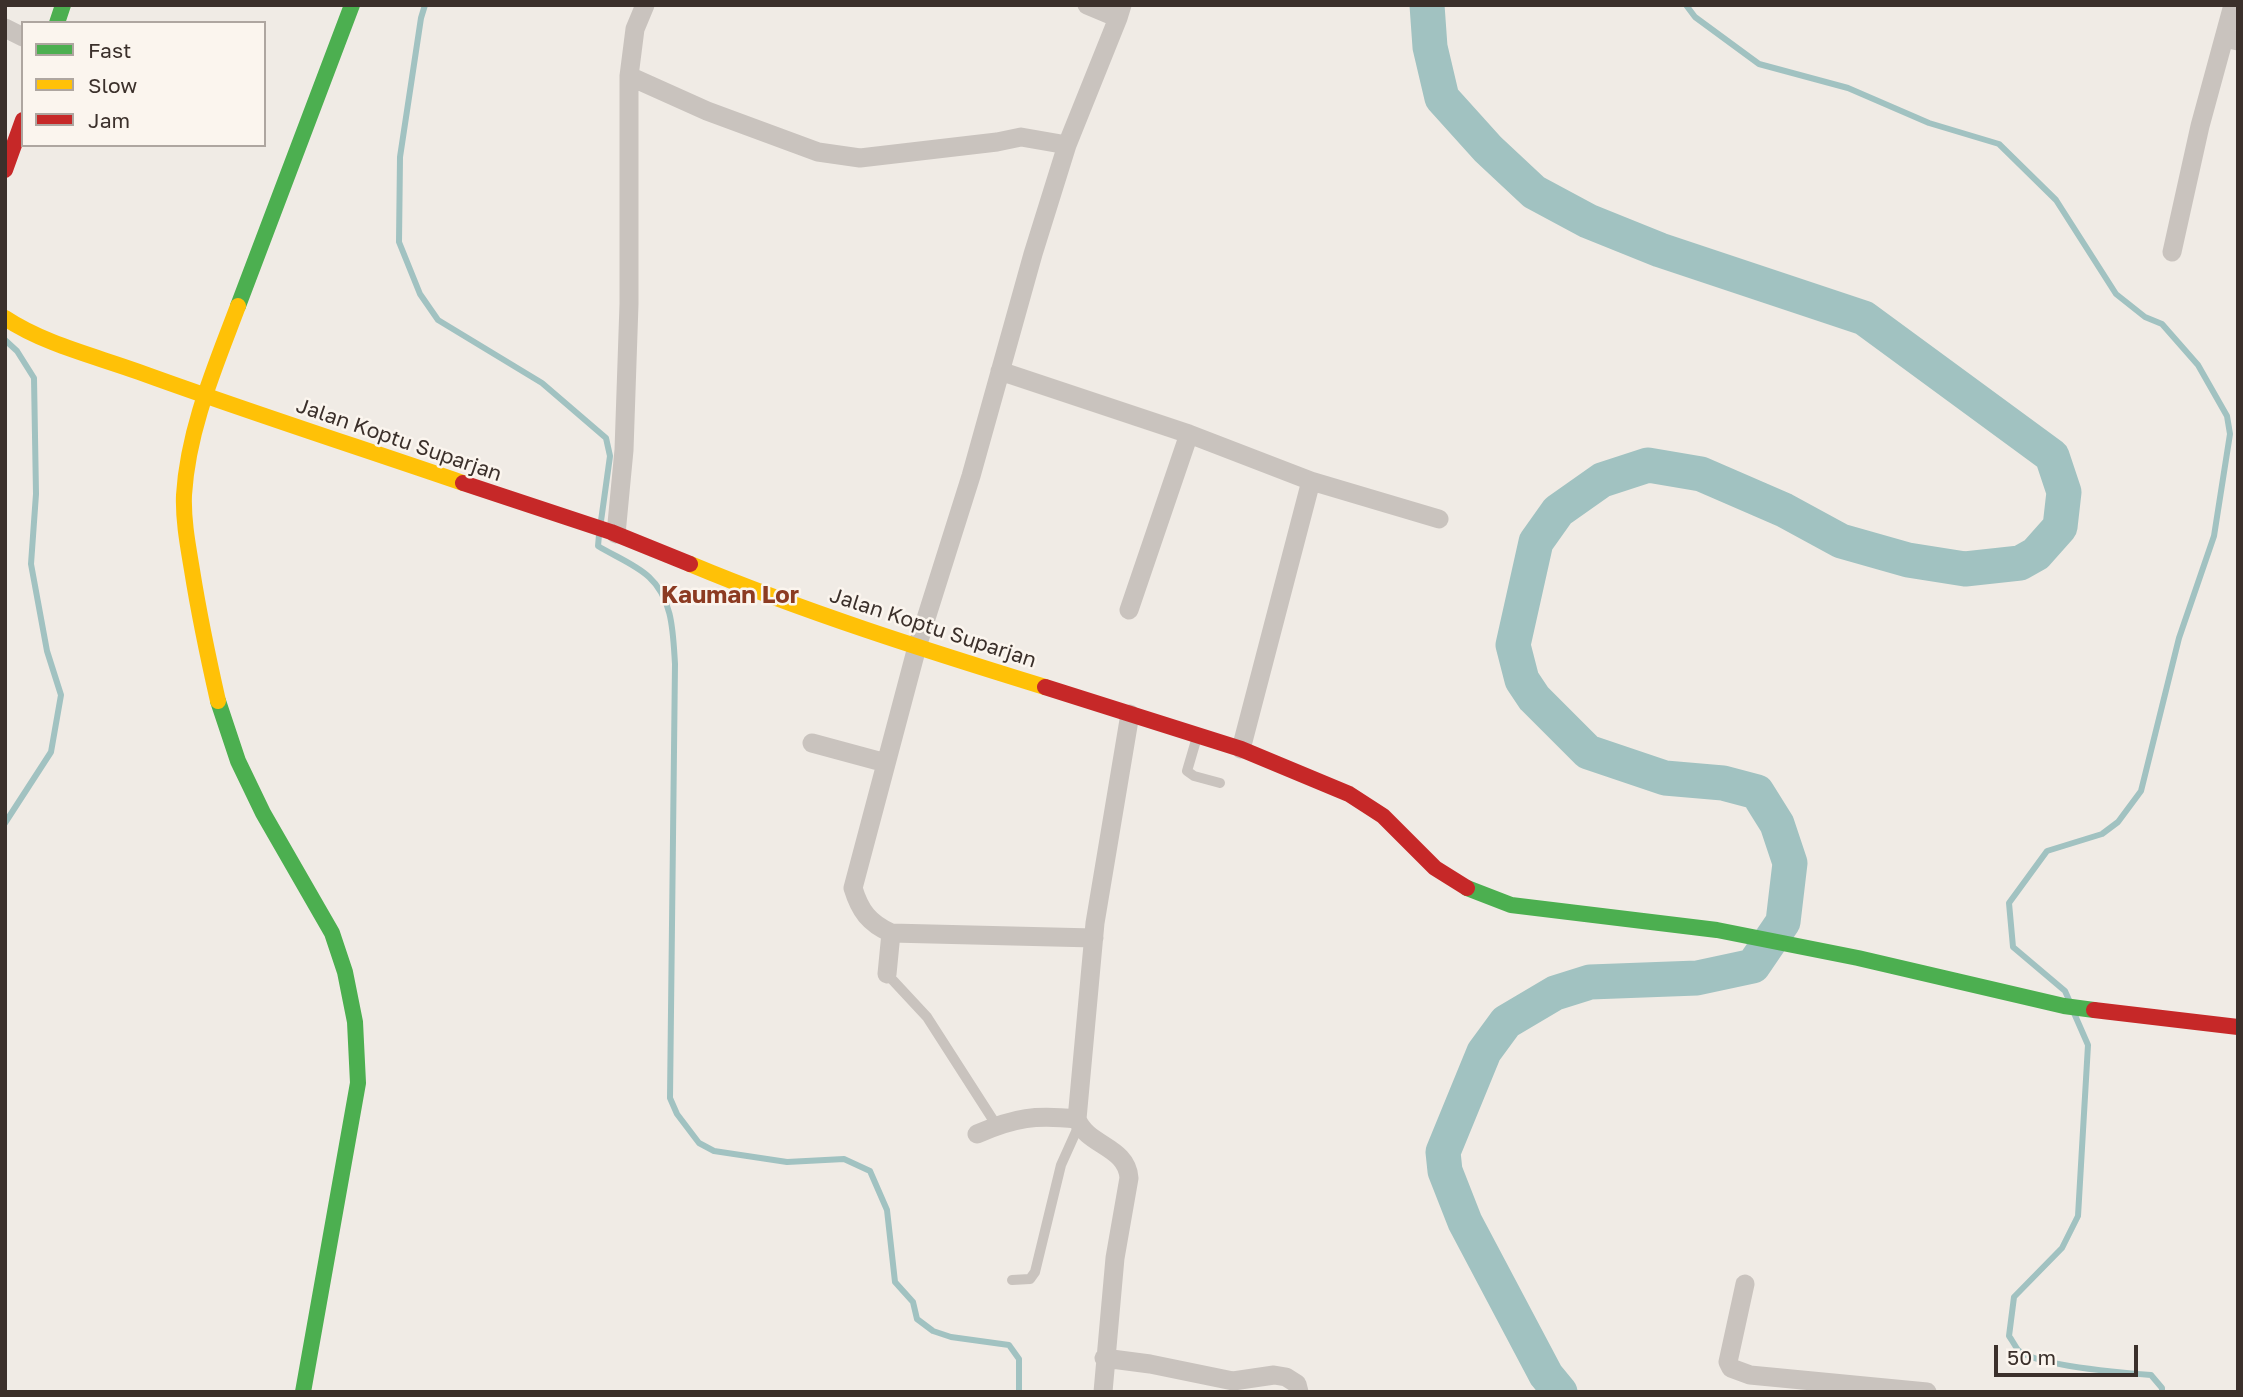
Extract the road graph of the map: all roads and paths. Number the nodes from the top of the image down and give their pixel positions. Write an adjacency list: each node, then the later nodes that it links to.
1 (352, 5): 16 (street)
2 (645, 5): 9 (street)
3 (1087, 5): 5 (street)
4 (2233, 5): 8 (street)
5 (1120, 12): 11 (street)
6 (5, 28): 7 (street)
7 (21, 36)
8 (2231, 40): 13 (street)
9 (629, 76): 11 (street); 20 (street)
10 (21, 126): 12 (street)
11 (1067, 145): 15 (street)
12 (5, 170)
13 (2172, 252)
14 (5, 318): 16 (street, Jalan Koptu Suparjan)
15 (1000, 371): 17 (street); 22 (street)
16 (204, 396): 20 (street, Jalan Koptu Suparjan); 39 (street)
17 (1189, 434): 18 (street); 21 (street)
18 (1311, 481): 19 (street); 26 (street)
19 (1439, 520)
20 (614, 533): 22 (street, Jalan Koptu Suparjan)
21 (1129, 610)
22 (918, 647): 23 (street, Jalan Koptu Suparjan); 27 (street)
23 (1130, 714): 24 (street, Jalan Koptu Suparjan); 30 (street)
24 (1197, 736): 26 (street, Jalan Koptu Suparjan); 28 (lane)
25 (812, 743): 27 (street)
26 (1241, 749): 32 (street, Jalan Koptu Suparjan)
27 (886, 762): 29 (street)
28 (1220, 783)
29 (891, 933): 30 (street); 31 (street)
30 (1094, 938): 33 (street)
31 (887, 974): 34 (lane)
32 (2238, 1027)
33 (1078, 1122): 34 (street); 36 (lane); 38 (street)
34 (997, 1125): 35 (street)
35 (977, 1134)
36 (1012, 1280)
37 (1745, 1284): 42 (street)
38 (1104, 1358): 40 (street); 41 (street)
39 (303, 1392)
40 (1103, 1392)
41 (1299, 1392)
42 (1927, 1392)

